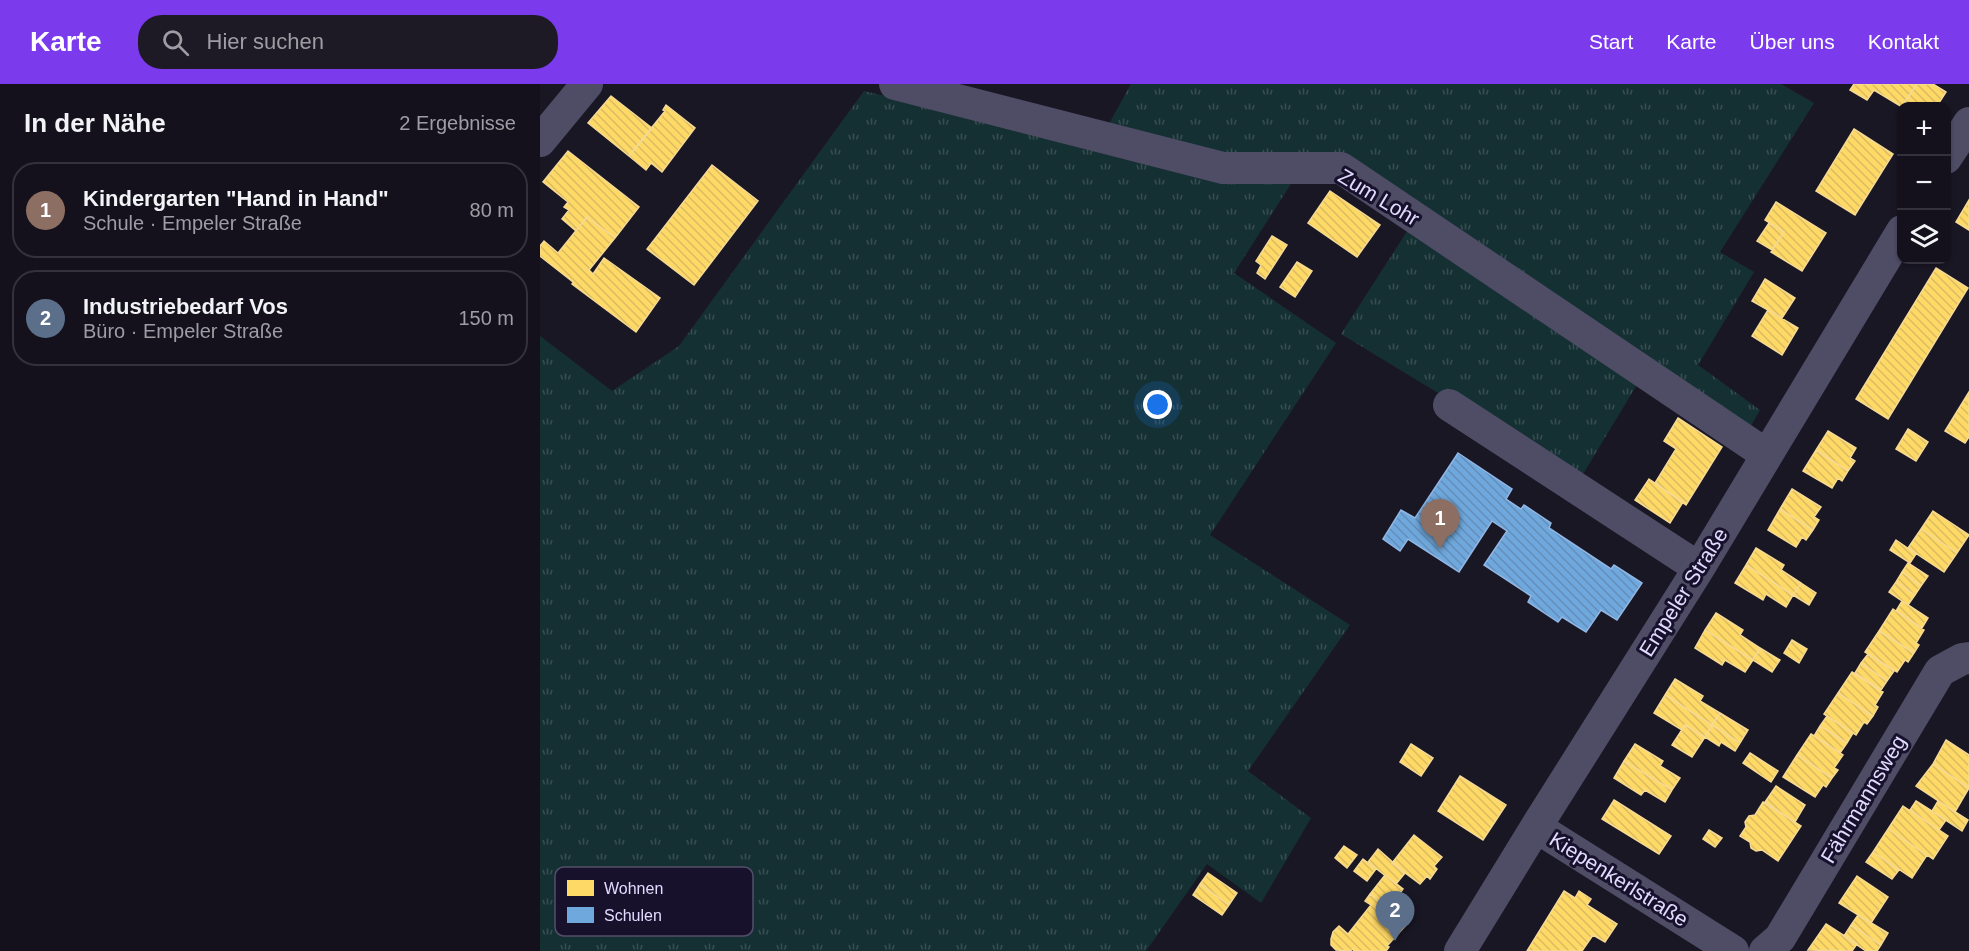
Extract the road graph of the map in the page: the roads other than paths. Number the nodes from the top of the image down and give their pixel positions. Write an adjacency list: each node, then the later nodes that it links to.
1 (587, 84): 4 (street)
2 (895, 84): 8 (street, Zum Lohr)
3 (1969, 124): 5 (street)
4 (540, 141)
5 (1948, 156)
6 (1897, 239): 8 (street, Empeler Straße)
7 (1449, 405): 9 (street)
8 (1767, 455): 9 (street, Empeler Straße)
9 (1699, 568): 11 (street, Empeler Straße)
10 (1969, 658): 14 (street, Fährmannsweg)
11 (1536, 827): 12 (street, Empeler Straße); 13 (street, Kiepenkerlstraße)
12 (1460, 951)
13 (1733, 951)
14 (1765, 951)

